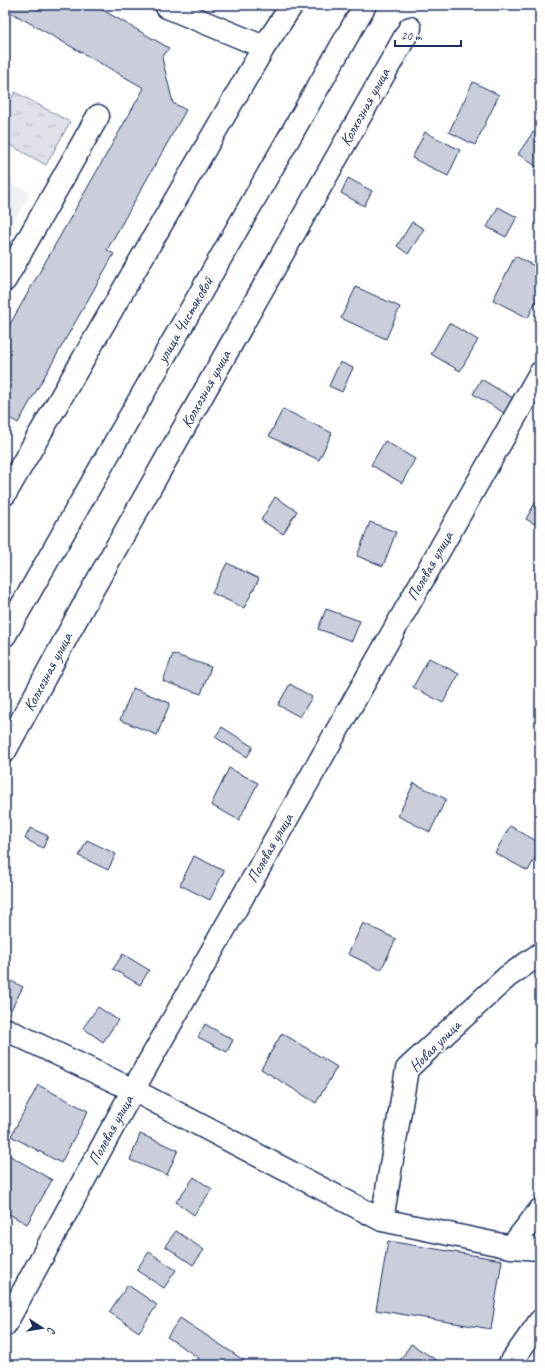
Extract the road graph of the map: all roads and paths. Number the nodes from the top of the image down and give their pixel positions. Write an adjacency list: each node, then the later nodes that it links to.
1 (292, 5): 5 (street)
2 (365, 5): 10 (street, улица Чистяковой)
3 (166, 6): 5 (street)
4 (410, 28): 11 (street, Колхозная улица)
5 (264, 48): 9 (street)
6 (98, 116): 7 (street)
7 (5, 280)
8 (540, 373): 14 (street, Полевая улица)
9 (5, 494)
10 (5, 635)
11 (5, 751)
12 (540, 954): 16 (street, Новая улица)
13 (5, 1029): 14 (street)
14 (133, 1090): 16 (street); 20 (street, Полевая улица)
15 (540, 1210): 17 (street)
16 (382, 1220): 17 (street)
17 (511, 1247): 18 (street)
18 (540, 1249)
19 (540, 1321): 21 (street)
20 (5, 1325)
21 (509, 1365)

